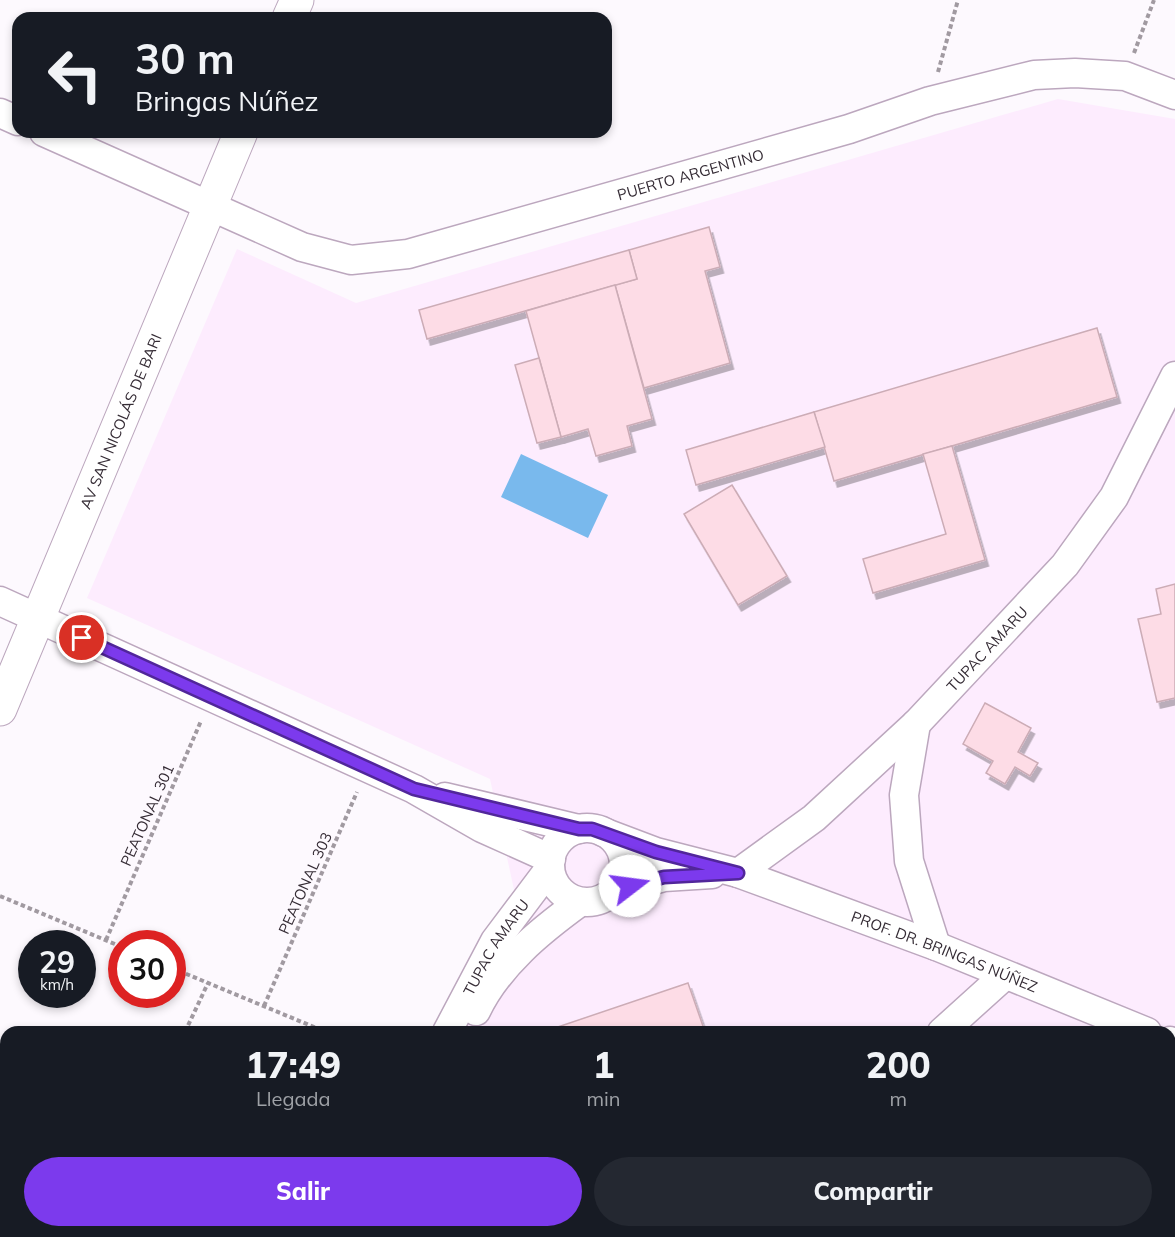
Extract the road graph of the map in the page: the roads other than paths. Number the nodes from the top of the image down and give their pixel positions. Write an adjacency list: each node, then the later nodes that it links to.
1 (1175, 95): 4 (street, PUERTO ARGENTINO)
2 (58, 138): 4 (street, PUERTO ARGENTINO)
3 (238, 138): 4 (street, AV SAN NICOLÁS DE BARI)
4 (210, 204): 7 (street, AV SAN NICOLÁS DE BARI)
5 (1175, 376): 9 (street, TUPAC AMARU)
6 (0, 601): 7 (street)
7 (39, 617): 8 (street, AV SAN NICOLÁS DE BARI); 10 (street)
8 (0, 709)
9 (916, 724): 13 (street, TUPAC AMARU); 16 (street)
10 (414, 789): 11 (street, PROF. DR. BRINGAS NÚÑEZ); 12 (street)
11 (591, 831): 12 (street); 13 (street, PROF. DR. BRINGAS NÚÑEZ); 14 (street)
12 (550, 863): 15 (street); 18 (street, TUPAC AMARU)
13 (738, 873): 14 (street); 16 (street, PROF. DR. BRINGAS NÚÑEZ)
14 (613, 891): 15 (street)
15 (580, 902): 19 (street)
16 (936, 946): 17 (street, PROF. DR. BRINGAS NÚÑEZ)
17 (1005, 976): 20 (street); 21 (street, PROF. DR. BRINGAS NÚÑEZ)
18 (450, 1026)
19 (469, 1026)
20 (949, 1026)
21 (1132, 1026)

